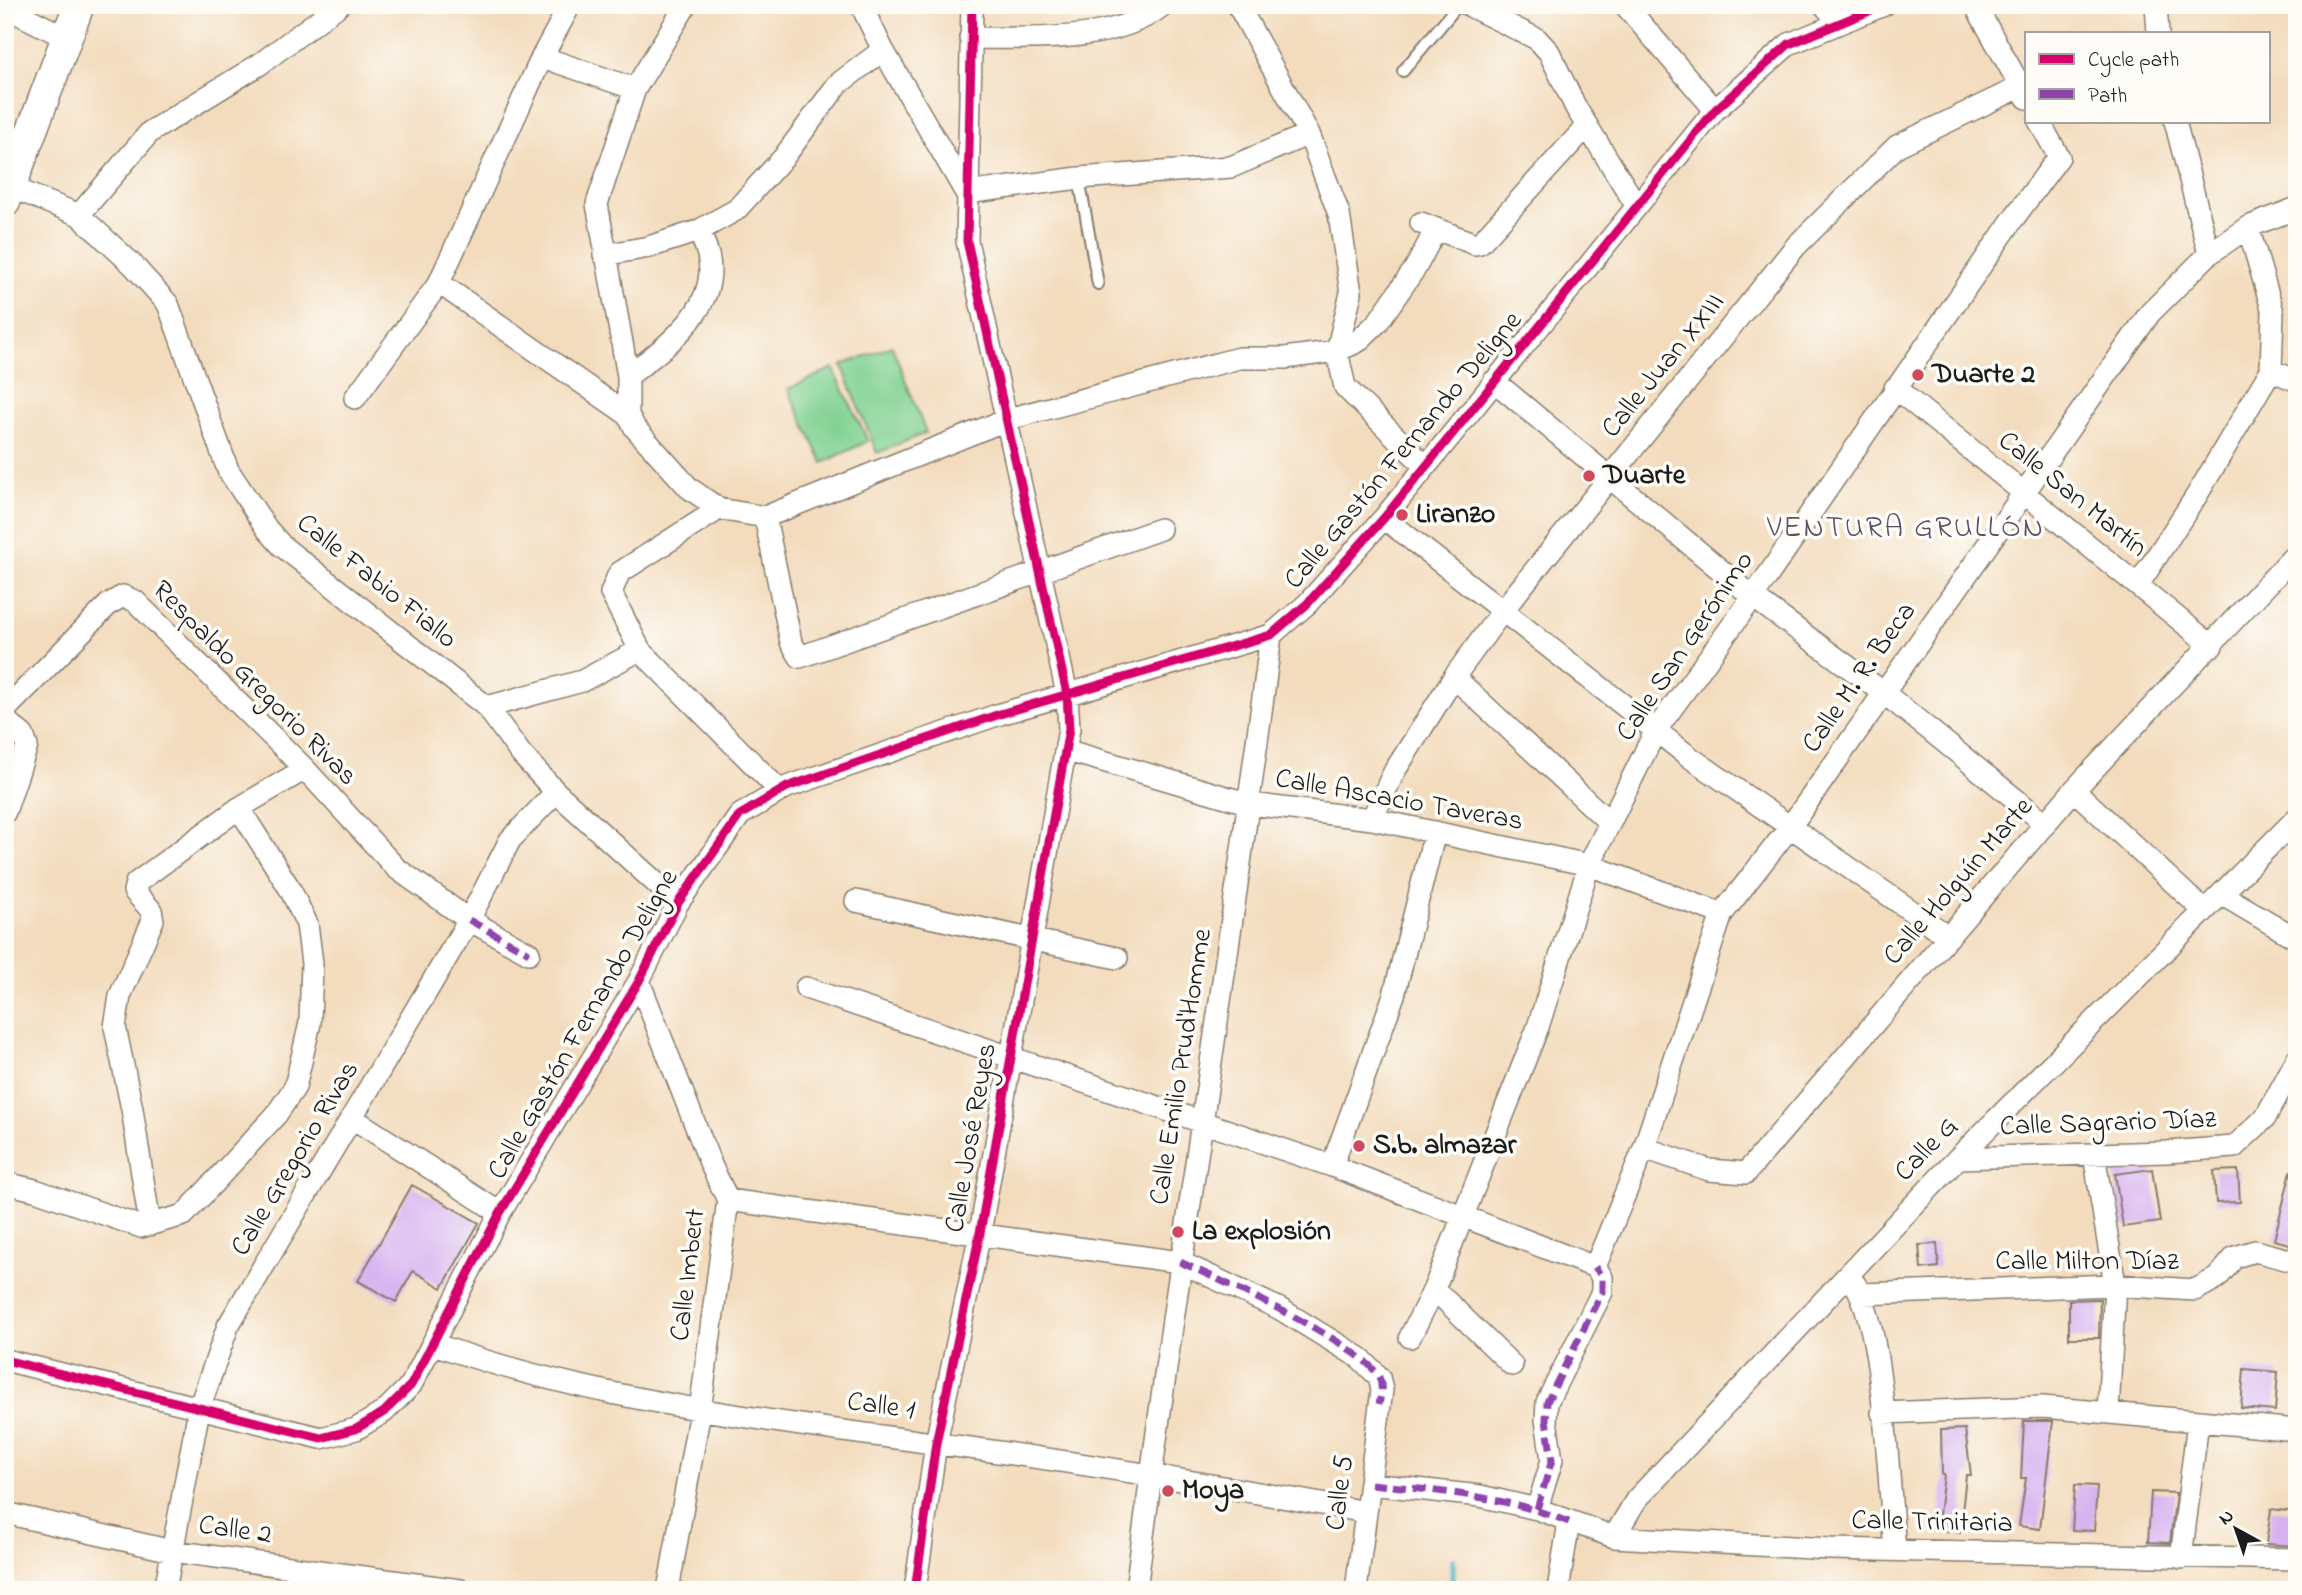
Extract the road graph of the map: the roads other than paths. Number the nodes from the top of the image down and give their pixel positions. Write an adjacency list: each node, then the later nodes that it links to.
1 (13, 5): 19 (street)
2 (79, 5): 19 (street)
3 (339, 5): 36 (street)
4 (570, 5): 22 (street)
5 (686, 5): 24 (street)
6 (861, 5): 21 (street)
7 (972, 5): 20 (street, Calle José Reyes)
8 (1163, 5): 20 (street)
9 (1238, 5): 30 (street)
10 (1458, 5): 23 (lane)
11 (1468, 5): 29 (street)
12 (1626, 5): 26 (street)
13 (1825, 5): 17 (street)
14 (1884, 5): 17 (street, Calle Gastón Fernando Deligne)
15 (1976, 5): 25 (street)
16 (2156, 5): 18 (street)
17 (1840, 23): 26 (street, Calle Gastón Fernando Deligne)
18 (2158, 32)
19 (67, 38): 31 (street)
20 (970, 38): 33 (street, Calle José Reyes)
21 (883, 50): 33 (street); 38 (street)
22 (542, 57): 24 (street); 41 (street)
23 (1403, 71)
24 (635, 89): 40 (street)
25 (2024, 93): 53 (street, Calle Juan XXIII)
26 (1715, 110): 34 (street, Calle Gastón Fernando Deligne)
27 (2040, 122): 48 (street, Calle San Gerónimo)
28 (2175, 122): 39 (street)
29 (1587, 126): 34 (street); 43 (street)
30 (1309, 134): 32 (street); 43 (street)
31 (11, 176): 36 (street, Calle Fabio Fiallo)
32 (1079, 178): 33 (street); 42 (lane)
33 (966, 193): 51 (street, Calle José Reyes)
34 (1636, 205): 46 (street, Calle Gastón Fernando Deligne)
35 (2297, 208): 37 (street, Calle M. R. Beca)
36 (79, 215): 70 (street, Calle Fabio Fiallo)
37 (2248, 227): 39 (street, Calle M. R. Beca); 44 (street)
38 (698, 231): 40 (street); 45 (street)
39 (2209, 254): 54 (street, Calle M. R. Beca)
40 (604, 255): 45 (street)
41 (439, 283): 49 (street); 50 (street)
42 (1098, 284)
43 (1336, 351): 51 (street); 52 (street)
44 (2271, 370): 47 (street); 61 (street)
45 (628, 376): 50 (street)
46 (1494, 381): 52 (street, Calle Gastón Fernando Deligne); 53 (street)
47 (2297, 381)
48 (1895, 388): 54 (street, Calle San Martín); 62 (street, Calle San Gerónimo)
49 (355, 398)
50 (628, 415): 55 (street)
51 (1008, 419): 56 (street); 60 (street, Calle José Reyes)
52 (1425, 466): 57 (street, Calle Gastón Fernando Deligne)
53 (1611, 478): 62 (street); 63 (street, Calle Juan XXIII)
54 (2024, 491): 61 (street, Calle San Martín); 68 (street, Calle M. R. Beca)
55 (719, 509): 56 (street); 66 (street)
56 (765, 517): 60 (street)
57 (1384, 518): 63 (street); 64 (street, Calle Gastón Fernando Deligne)
58 (1160, 529): 60 (street)
59 (2293, 556): 65 (street, Calle Holguín Marte)
60 (1039, 572): 69 (street, Calle José Reyes)
61 (2138, 585): 65 (street, Calle San Martín)
62 (1753, 597): 68 (street); 73 (street, Calle San Gerónimo)
63 (1503, 610): 67 (street, Calle Juan XXIII); 73 (street)
64 (1271, 635): 69 (street, Calle Gastón Fernando Deligne); 79 (street, Calle Emilio Prud'Homme)
65 (2212, 646): 76 (street, Calle Holguín Marte)
66 (640, 650): 70 (street); 77 (street)
67 (1454, 677): 83 (street, Calle Juan XXIII); 84 (street)
68 (1884, 693): 85 (street); 86 (street, Calle M. R. Beca)
69 (1067, 694): 74 (street, Calle José Reyes); 77 (street, Calle Gastón Fernando Deligne)
70 (487, 707): 78 (street, Calle Fabio Fiallo)
71 (5, 710): 75 (street, Respaldo Gregorio Rivas)
72 (5, 720): 81 (street)
73 (1656, 730): 84 (street, Calle San Gerónimo); 86 (street)
74 (1065, 750): 79 (street, Calle Ascacio Taveras); 97 (street, Calle José Reyes)
75 (304, 769): 80 (street); 94 (street, Respaldo Gregorio Rivas)
76 (2074, 790): 85 (street, Calle Holguín Marte); 92 (street)
77 (780, 791): 91 (street, Calle Gastón Fernando Deligne)
78 (555, 792): 91 (street, Calle Fabio Fiallo); 94 (street, Calle Gregorio Rivas)
79 (1250, 804): 83 (street, Calle Ascacio Taveras); 106 (street, Calle Emilio Prud'Homme)
80 (239, 808): 115 (street); 115 (street)
81 (5, 812)
82 (2297, 818): 89 (street, Calle G)
83 (1372, 819): 87 (street, Calle Ascacio Taveras)
84 (1610, 823): 88 (street, Calle San Gerónimo)
85 (2046, 824): 95 (street, Calle Holguín Marte)
86 (1790, 827): 93 (street, Calle M. R. Beca); 95 (street)
87 (1435, 832): 88 (street, Calle Ascacio Taveras); 110 (street)
88 (1589, 865): 93 (street, Calle Ascacio Taveras); 114 (street, Calle San Gerónimo)
89 (2221, 894): 92 (street, Calle G); 96 (street)
90 (856, 901): 97 (street)
91 (678, 903): 100 (street, Calle Gastón Fernando Deligne)
92 (2204, 911): 109 (street, Calle G)
93 (1722, 914): 107 (street, Calle M. R. Beca)
94 (469, 920): 98 (street, Respaldo Gregorio Rivas); 105 (street, Calle Gregorio Rivas)
95 (1949, 937): 107 (street, Calle Holguín Marte)
96 (2297, 939)
97 (1030, 940): 99 (street); 102 (street, Calle José Reyes)
98 (529, 953)
99 (1117, 958)
100 (639, 981): 112 (street, Calle Imbert); 113 (street, Calle Gastón Fernando Deligne)
101 (806, 988): 102 (street)
102 (1009, 1055): 106 (street); 116 (street, Calle José Reyes)
103 (2297, 1059): 104 (street, Calle Sagrario Díaz)
104 (2288, 1095): 108 (street, Calle Sagrario Díaz)
105 (354, 1119): 113 (street); 128 (street, Calle Gregorio Rivas)
106 (1203, 1124): 110 (street); 117 (street, Calle Emilio Prud'Homme)
107 (1644, 1148): 119 (street, Calle M. R. Beca)
108 (2094, 1154): 109 (street, Calle Sagrario Díaz); 121 (street)
109 (1958, 1158): 120 (street, Calle G)
110 (1332, 1166): 114 (street)
111 (5, 1183): 115 (street)
112 (728, 1200): 116 (street, Calle 5); 129 (street, Calle Imbert)
113 (500, 1213): 125 (street, Calle Gastón Fernando Deligne)
114 (1464, 1215): 119 (street); 122 (street, Calle San Gerónimo)
115 (150, 1225)
116 (980, 1233): 117 (street, Calle 5); 134 (street, Calle José Reyes)
117 (1180, 1262): 135 (street, Calle Emilio Prud'Homme); 136 (street, Calle 5)
118 (2297, 1262): 121 (street, Calle Milton Díaz)
119 (1595, 1267): 137 (street)
120 (1847, 1274): 123 (street); 141 (street, Calle G)
121 (2115, 1285): 123 (street, Calle Milton Díaz); 131 (street)
122 (1434, 1289): 124 (street, Calle San Gerónimo); 127 (street)
123 (1861, 1294): 130 (street)
124 (1410, 1337)
125 (434, 1344): 128 (street, Calle Gastón Fernando Deligne); 129 (street, Calle 1)
126 (5, 1360): 128 (street, Calle Gastón Fernando Deligne)
127 (1511, 1365)
128 (199, 1409): 143 (street, Calle Gregorio Rivas)
129 (700, 1411): 134 (street, Calle 1); 149 (street, Calle Imbert)
130 (1882, 1413): 131 (street); 142 (street)
131 (2108, 1413): 132 (street)
132 (2198, 1421): 133 (street); 144 (street)
133 (2297, 1430)
134 (936, 1443): 135 (street, Calle 1); 150 (street, Calle José Reyes)
135 (1151, 1473): 138 (street, Calle 1); 151 (street, Calle Emilio Prud'Homme)
136 (1371, 1484): 137 (street, Calle Trinitaria); 138 (street, Calle 5)
137 (1538, 1509): 140 (street, Calle Trinitaria)
138 (1366, 1512): 152 (street, Calle 5)
139 (5, 1513): 143 (street, Calle 2)
140 (1569, 1522): 141 (street, Calle Trinitaria); 153 (street)
141 (1614, 1536): 142 (street, Calle Trinitaria)
142 (1895, 1548): 144 (street, Calle Trinitaria)
143 (172, 1551): 146 (street, Calle 2); 147 (street, Calle Gregorio Rivas)
144 (2181, 1558): 145 (street, Calle Trinitaria)
145 (2297, 1559)
146 (427, 1588): 148 (street, Calle 2)
147 (165, 1590)
148 (460, 1590)
149 (668, 1590)
150 (915, 1590)
151 (1136, 1590)
152 (1356, 1590)
153 (1558, 1590)

